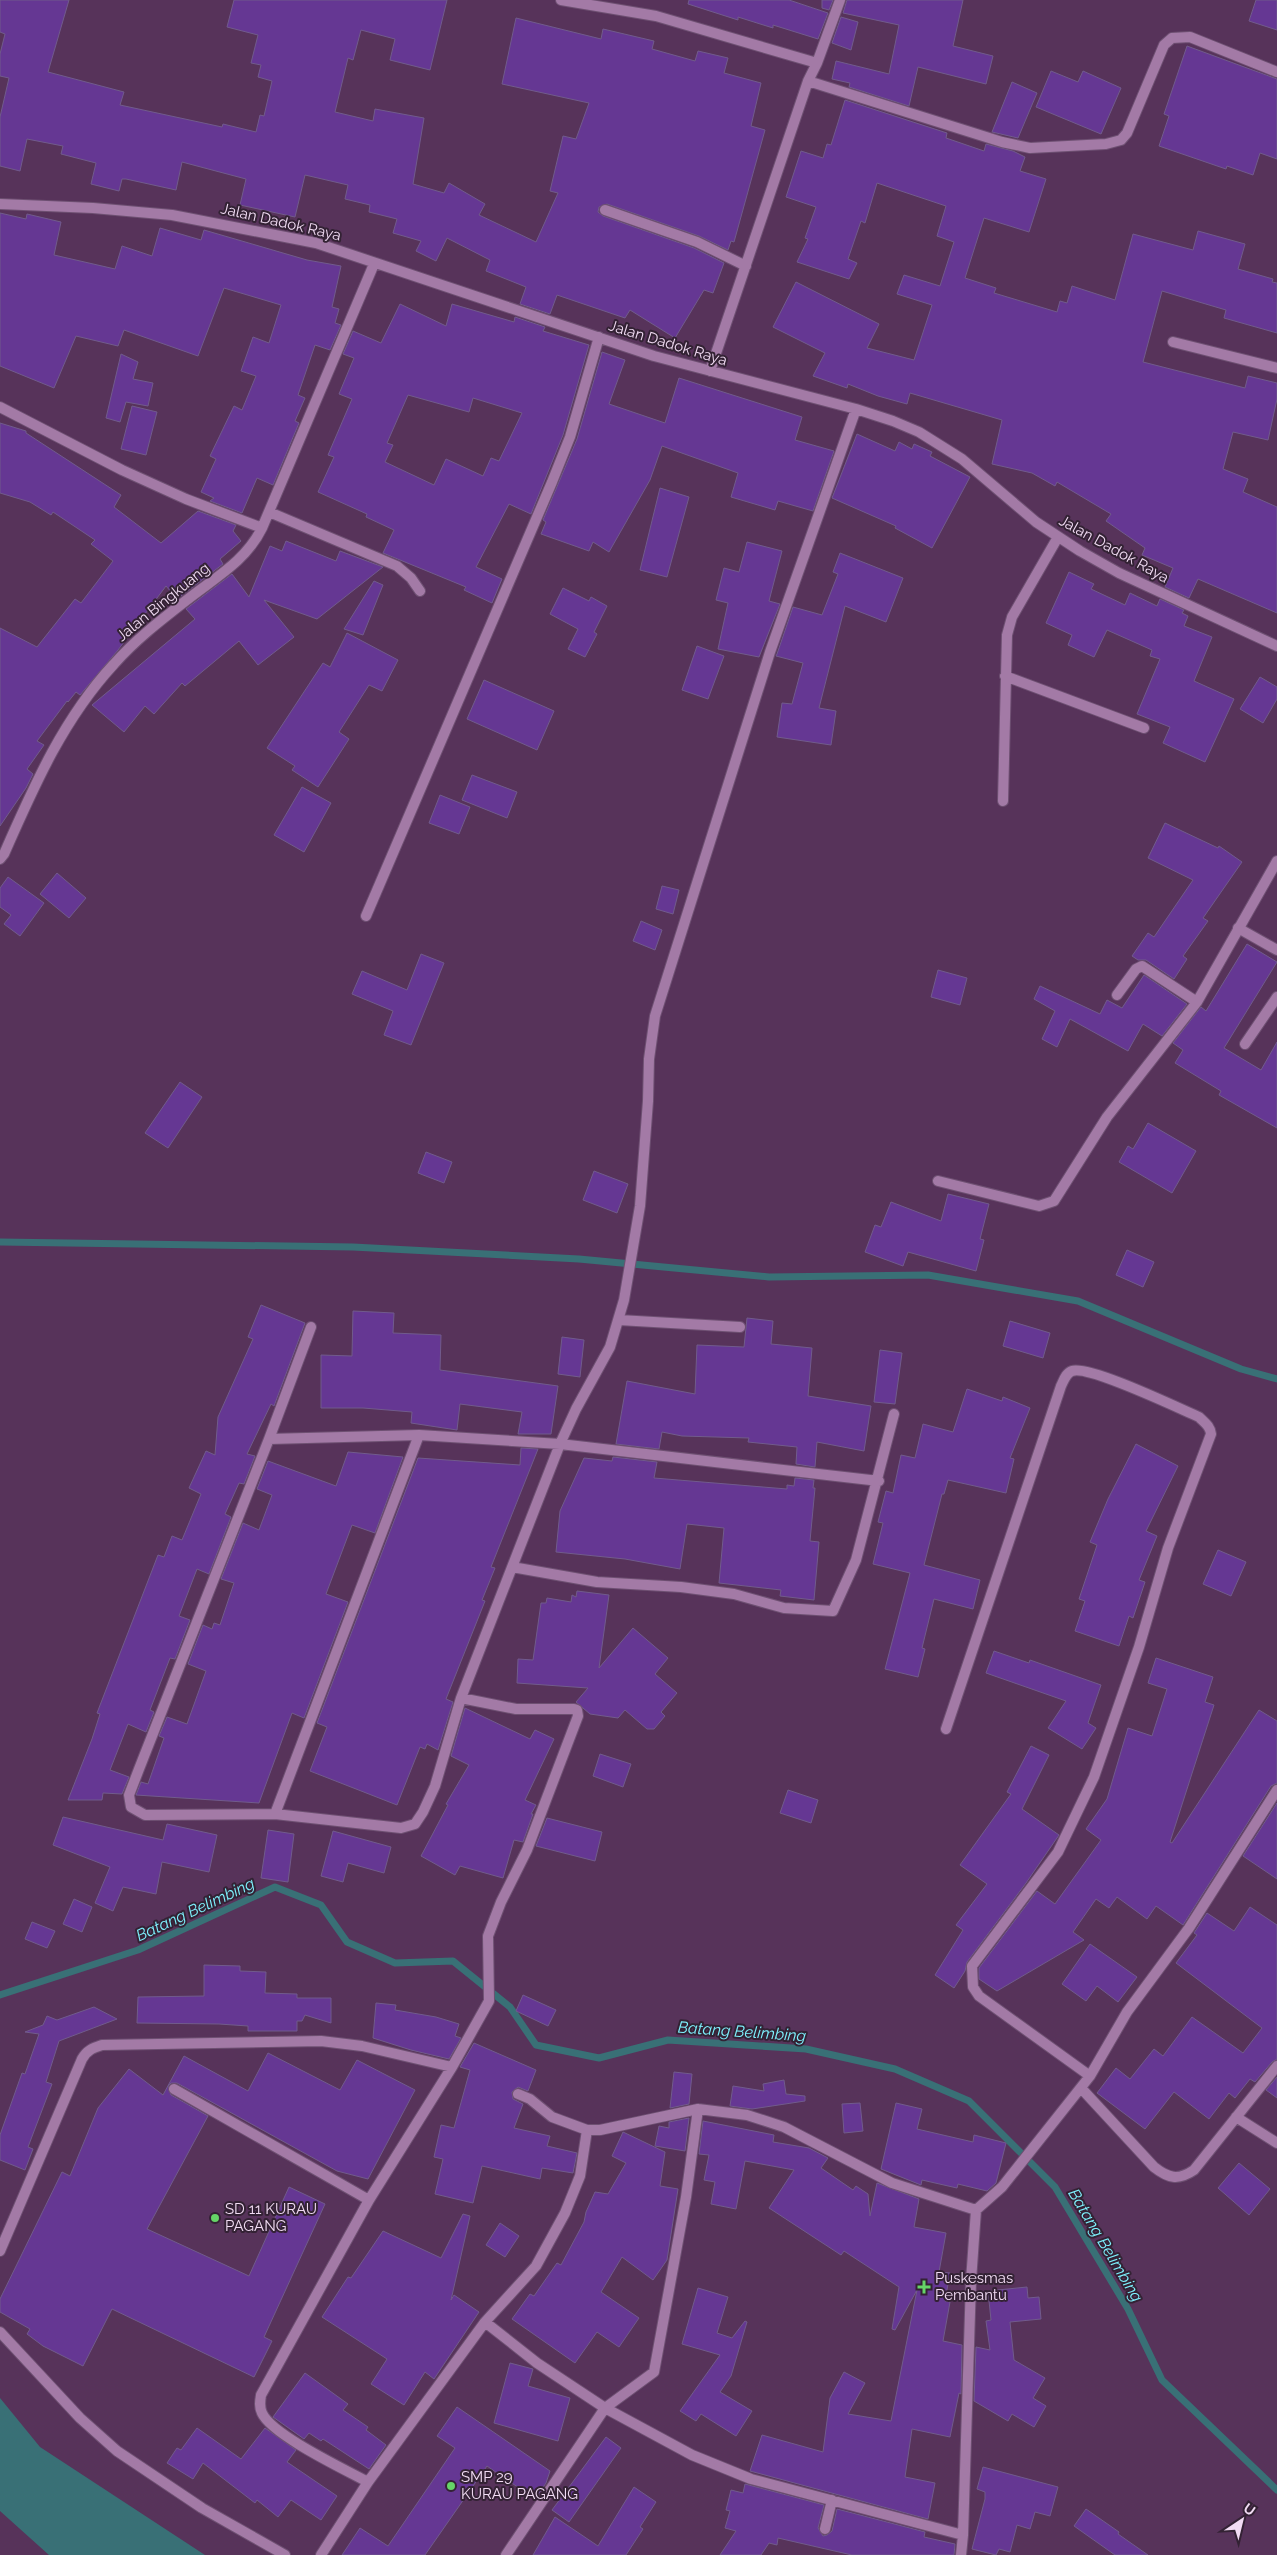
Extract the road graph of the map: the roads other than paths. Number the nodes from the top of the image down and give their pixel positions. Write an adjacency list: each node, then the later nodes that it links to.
1 (561, 0): 3 (street)
2 (840, 0): 3 (street)
3 (817, 63): 5 (street)
4 (1277, 72): 5 (street)
5 (808, 82): 9 (street)
6 (0, 204): 8 (street, Jalan Dadok Raya)
7 (605, 210): 9 (street)
8 (374, 264): 10 (street, Jalan Dadok Raya); 16 (street, Jalan Bingkuang)
9 (746, 266): 13 (street)
10 (599, 338): 13 (street, Jalan Dadok Raya); 26 (street)
11 (1173, 342): 12 (street)
12 (1277, 368)
13 (710, 371): 15 (street, Jalan Dadok Raya)
14 (0, 407): 17 (street)
15 (856, 409): 18 (street, Jalan Dadok Raya); 34 (street)
16 (269, 512): 17 (street, Jalan Bingkuang); 19 (street)
17 (262, 528): 24 (street, Jalan Bingkuang)
18 (1058, 537): 20 (street, Jalan Dadok Raya); 21 (street)
19 (420, 591)
20 (1277, 646)
21 (1005, 676): 22 (street); 23 (street)
22 (1144, 728)
23 (1003, 801)
24 (0, 859)
25 (1277, 861): 27 (street)
26 (366, 916)
27 (1238, 928): 28 (street); 31 (street)
28 (1277, 950)
29 (1117, 995): 31 (street)
30 (1277, 997): 32 (street)
31 (1196, 1002): 33 (street)
32 (1245, 1044)
33 (938, 1181)
34 (619, 1320): 36 (street); 40 (street)
35 (311, 1327): 39 (street)
36 (740, 1327)
37 (894, 1414): 41 (street)
38 (419, 1436): 39 (street); 40 (street); 46 (street)
39 (269, 1440): 46 (street)
40 (560, 1444): 41 (street); 42 (street)
41 (879, 1481): 42 (street)
42 (512, 1567): 43 (street)
43 (460, 1698): 46 (street); 48 (street)
44 (946, 1729): 49 (street)
45 (1277, 1790): 49 (street)
46 (275, 1814)
47 (1277, 2066): 54 (street)
48 (452, 2067): 57 (street); 59 (street)
49 (1090, 2076): 50 (street)
50 (1081, 2088): 54 (street); 58 (street)
51 (174, 2089): 57 (street)
52 (518, 2094): 55 (street)
53 (698, 2109): 55 (street); 58 (street); 62 (street)
54 (1236, 2117): 56 (street)
55 (587, 2130): 60 (street)
56 (1277, 2143)
57 (369, 2200): 63 (street)
58 (976, 2210): 66 (street)
59 (0, 2252)
60 (484, 2322): 62 (street); 63 (street)
61 (0, 2332): 67 (street)
62 (605, 2408): 64 (street); 69 (street)
63 (368, 2482): 68 (street)
64 (832, 2500): 65 (street); 66 (street)
65 (825, 2528)
66 (963, 2535): 70 (street)
67 (285, 2555)
68 (321, 2555)
69 (506, 2555)
70 (961, 2555)

